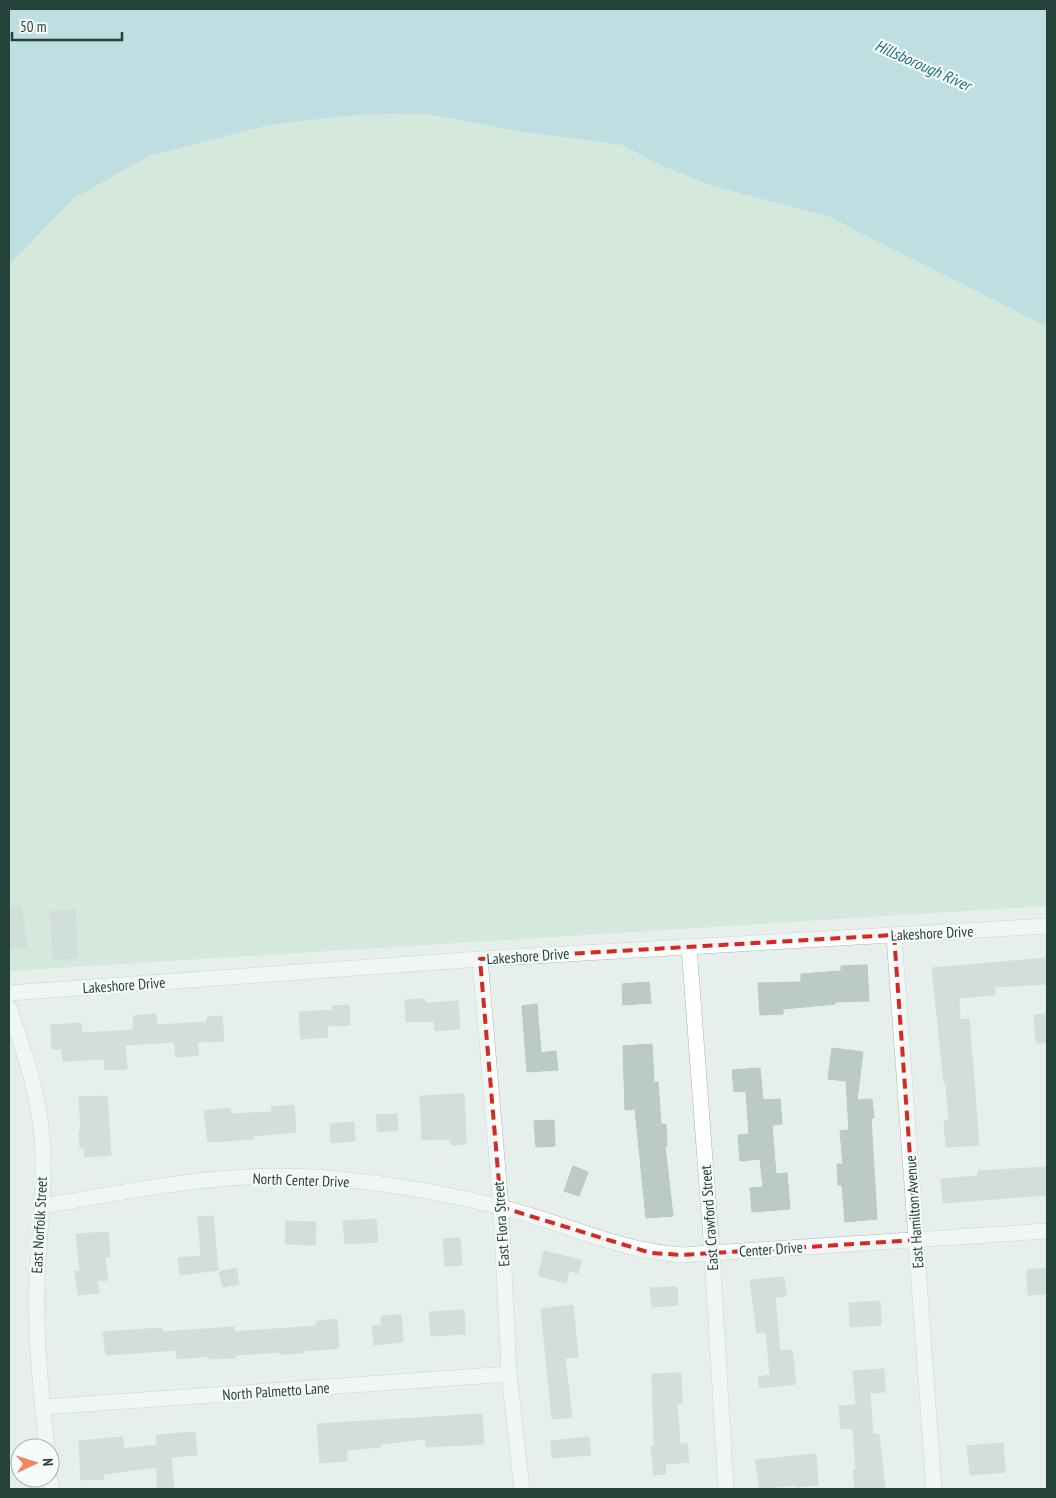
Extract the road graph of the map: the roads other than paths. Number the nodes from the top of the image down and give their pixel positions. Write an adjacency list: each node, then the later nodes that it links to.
1 (1047, 926): 2 (street, Lakeshore Drive)
2 (894, 935): 3 (street, Lakeshore Drive); 10 (street, East Hamilton Avenue)
3 (689, 946): 4 (street, Lakeshore Drive); 11 (street, East Crawford Street)
4 (480, 959): 5 (street, Lakeshore Drive); 8 (street, East Flora Street)
5 (9, 993)
6 (9, 1007): 7 (street, East Norfolk Street)
7 (42, 1206): 8 (street, North Center Drive); 13 (street, East Norfolk Street)
8 (500, 1207): 11 (street, Center Drive); 12 (street, East Flora Street)
9 (1047, 1231): 10 (street, Center Drive)
10 (916, 1240): 11 (street, Center Drive); 17 (street, East Hamilton Avenue)
11 (712, 1253): 16 (street, East Crawford Street)
12 (509, 1374): 13 (street, North Palmetto Lane); 15 (street, East Flora Street)
13 (43, 1407): 14 (street, East Norfolk Street)
14 (45, 1438)
15 (522, 1489)
16 (726, 1489)
17 (934, 1489)

